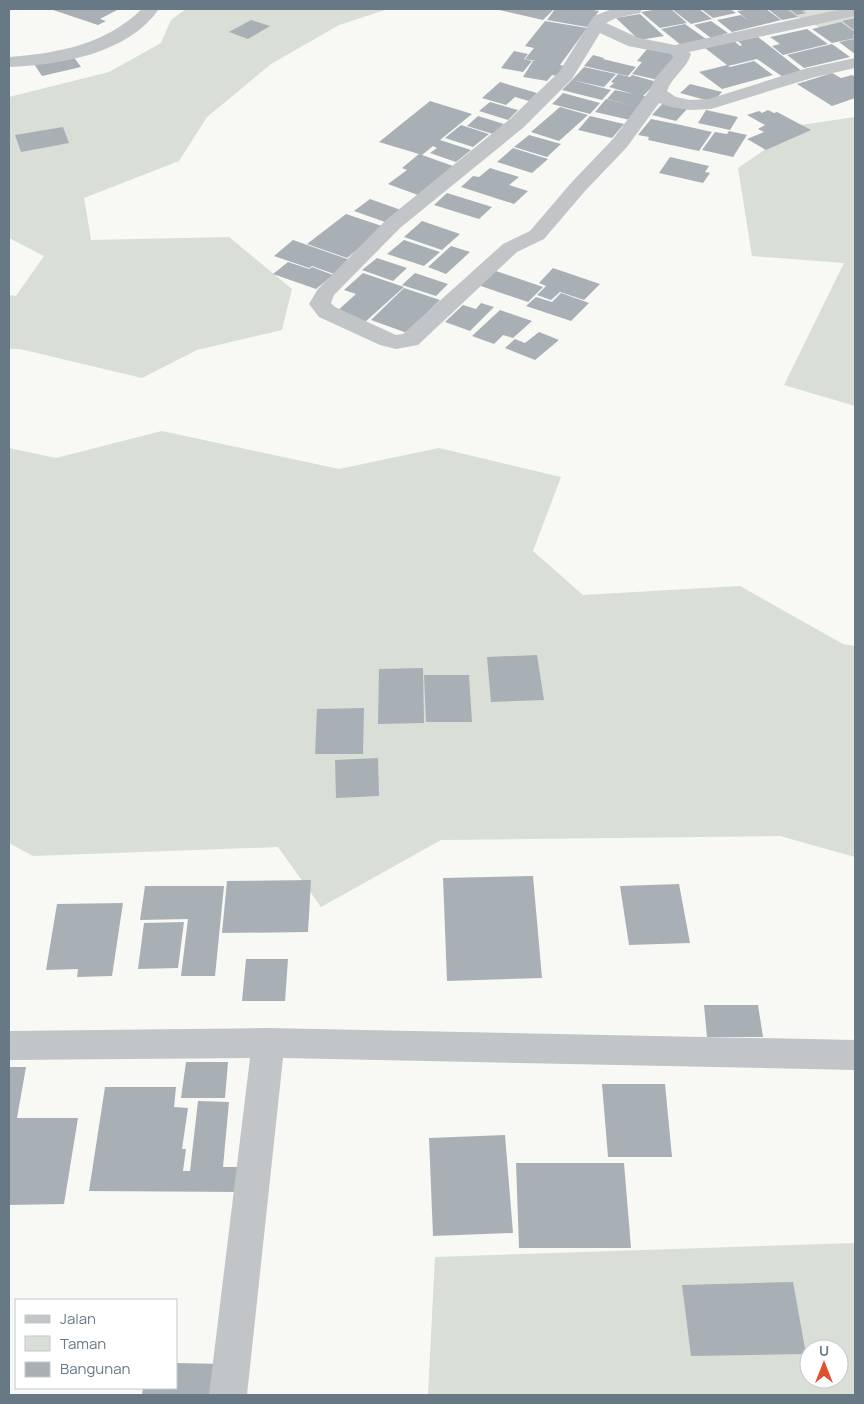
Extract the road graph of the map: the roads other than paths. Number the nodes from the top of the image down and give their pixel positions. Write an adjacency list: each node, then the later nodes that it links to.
1 (151, 9): 6 (street)
2 (634, 9): 4 (street)
3 (855, 11): 5 (street)
4 (596, 25): 5 (street); 8 (street)
5 (675, 50): 8 (street)
6 (9, 62)
7 (855, 63): 8 (street)
8 (658, 91)
9 (268, 1043): 10 (street); 11 (street); 12 (street)
10 (9, 1045)
11 (855, 1055)
12 (228, 1395)

